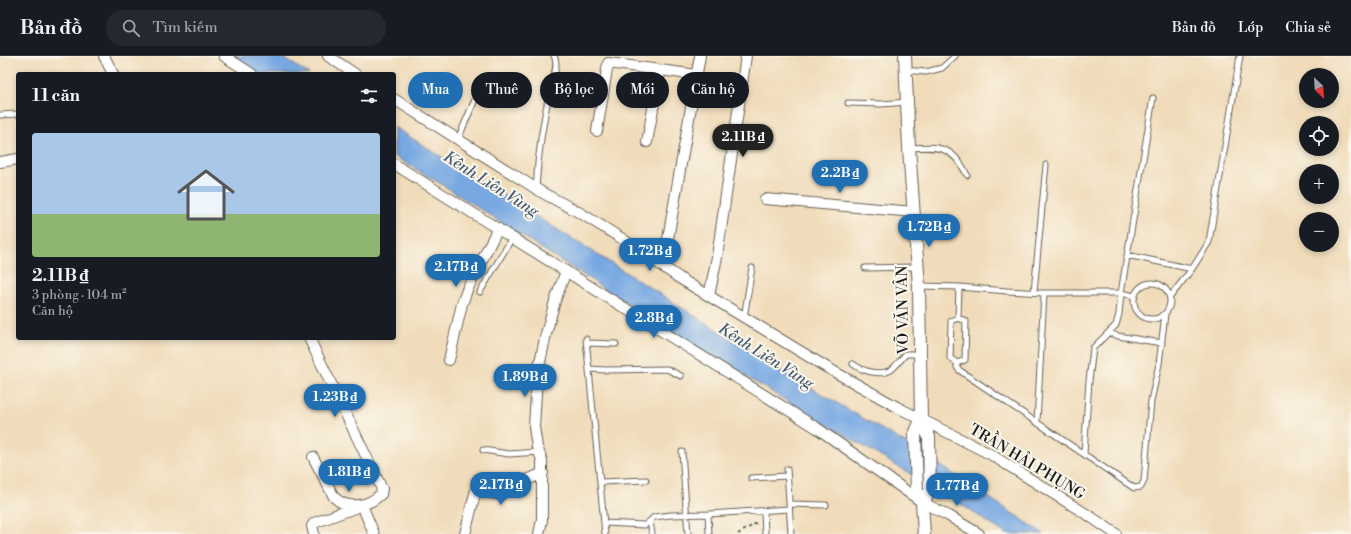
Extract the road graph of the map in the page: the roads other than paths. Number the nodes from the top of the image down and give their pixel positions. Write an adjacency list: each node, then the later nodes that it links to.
1 (104, 56): 12 (street)
2 (224, 56): 13 (street)
3 (328, 56): 14 (street)
4 (554, 56): 34 (lane)
5 (700, 56): 16 (street)
6 (746, 56): 52 (street)
7 (905, 56): 11 (street, VÕ VĂN VÂN)
8 (955, 56): 11 (lane)
9 (1240, 56): 44 (lane)
10 (660, 70): 15 (street); 25 (street); 27 (street)
11 (906, 70): 19 (street, VÕ VĂN VÂN)
12 (111, 72)
13 (249, 72)
14 (352, 72)
15 (677, 72)
16 (697, 72)
17 (1153, 98): 39 (lane)
18 (396, 100): 26 (street, TRẦN HẢI PHỤNG)
19 (907, 102): 20 (lane); 28 (street, VÕ VĂN VÂN)
20 (848, 103)
21 (471, 108): 26 (lane)
22 (691, 108): 40 (street)
23 (16, 114): 24 (lane)
24 (0, 115)
25 (597, 131)
26 (458, 139): 34 (street, TRẦN HẢI PHỤNG)
27 (647, 142)
28 (909, 148): 33 (lane); 36 (street, VÕ VĂN VÂN)
29 (16, 160): 30 (street)
30 (0, 162)
31 (396, 165): 37 (street)
32 (1046, 165): 49 (lane)
33 (967, 174)
34 (536, 188): 40 (street, TRẦN HẢI PHỤNG)
35 (764, 199): 36 (street)
36 (914, 212): 41 (street, VÕ VĂN VÂN)
37 (498, 228): 38 (street); 63 (street)
38 (512, 238): 45 (street); 48 (lane)
39 (1127, 255): 44 (lane); 51 (lane)
40 (663, 267): 52 (street, TRẦN HẢI PHỤNG)
41 (918, 267): 43 (lane); 46 (street, VÕ VĂN VÂN)
42 (752, 268): 56 (lane)
43 (865, 268)
44 (1192, 269): 54 (lane)
45 (566, 271): 71 (street); 81 (street)
46 (919, 286): 47 (lane); 62 (street, VÕ VĂN VÂN)
47 (959, 287): 49 (lane); 57 (lane)
48 (480, 292)
49 (1034, 292): 50 (lane)
50 (1044, 293): 51 (lane); 69 (lane)
51 (1121, 293): 53 (lane); 58 (lane)
52 (709, 296): 56 (street, TRẦN HẢI PHỤNG)
53 (1135, 296): 54 (lane); 55 (lane)
54 (1170, 296): 55 (lane)
55 (1165, 314): 61 (lane)
56 (744, 318): 68 (street, TRẦN HẢI PHỤNG)
57 (958, 318): 64 (lane); 64 (lane)
58 (1109, 333): 61 (lane); 73 (lane)
59 (310, 340): 82 (street)
60 (616, 344): 66 (lane)
61 (1162, 344): 73 (lane)
62 (920, 354): 65 (lane); 68 (street, VÕ VĂN VÂN)
63 (449, 360)
64 (957, 362): 69 (lane)
65 (853, 364)
66 (589, 369): 67 (lane); 80 (lane)
67 (681, 376)
68 (921, 420): 81 (street, VÕ VĂN VÂN); 81 (street); 102 (street, TRẦN HẢI PHỤNG)
69 (1037, 422): 73 (lane)
70 (483, 450): 71 (lane)
71 (539, 452): 76 (street)
72 (682, 452): 87 (lane)
73 (1084, 454)
74 (313, 457): 82 (street)
75 (787, 469): 77 (lane)
76 (543, 473): 92 (street); 93 (street)
77 (787, 476): 78 (lane); 84 (lane)
78 (751, 478)
79 (646, 480): 80 (lane)
80 (601, 482): 89 (lane)
81 (922, 502): 100 (street); 101 (street)
82 (361, 505): 90 (street); 91 (street)
83 (826, 505): 84 (lane)
84 (789, 506): 85 (lane); 99 (lane)
85 (764, 511): 86 (lane); 98 (lane)
86 (708, 514): 87 (lane); 97 (lane)
87 (687, 515): 88 (lane); 96 (lane)
88 (650, 521): 89 (lane); 95 (lane)
89 (604, 523): 94 (lane)
90 (314, 534)
91 (374, 534)
92 (465, 534)
93 (539, 534)
94 (605, 534)
95 (652, 534)
96 (688, 534)
97 (709, 534)
98 (765, 534)
99 (791, 534)
100 (924, 534)
101 (979, 534)
102 (1116, 534)

